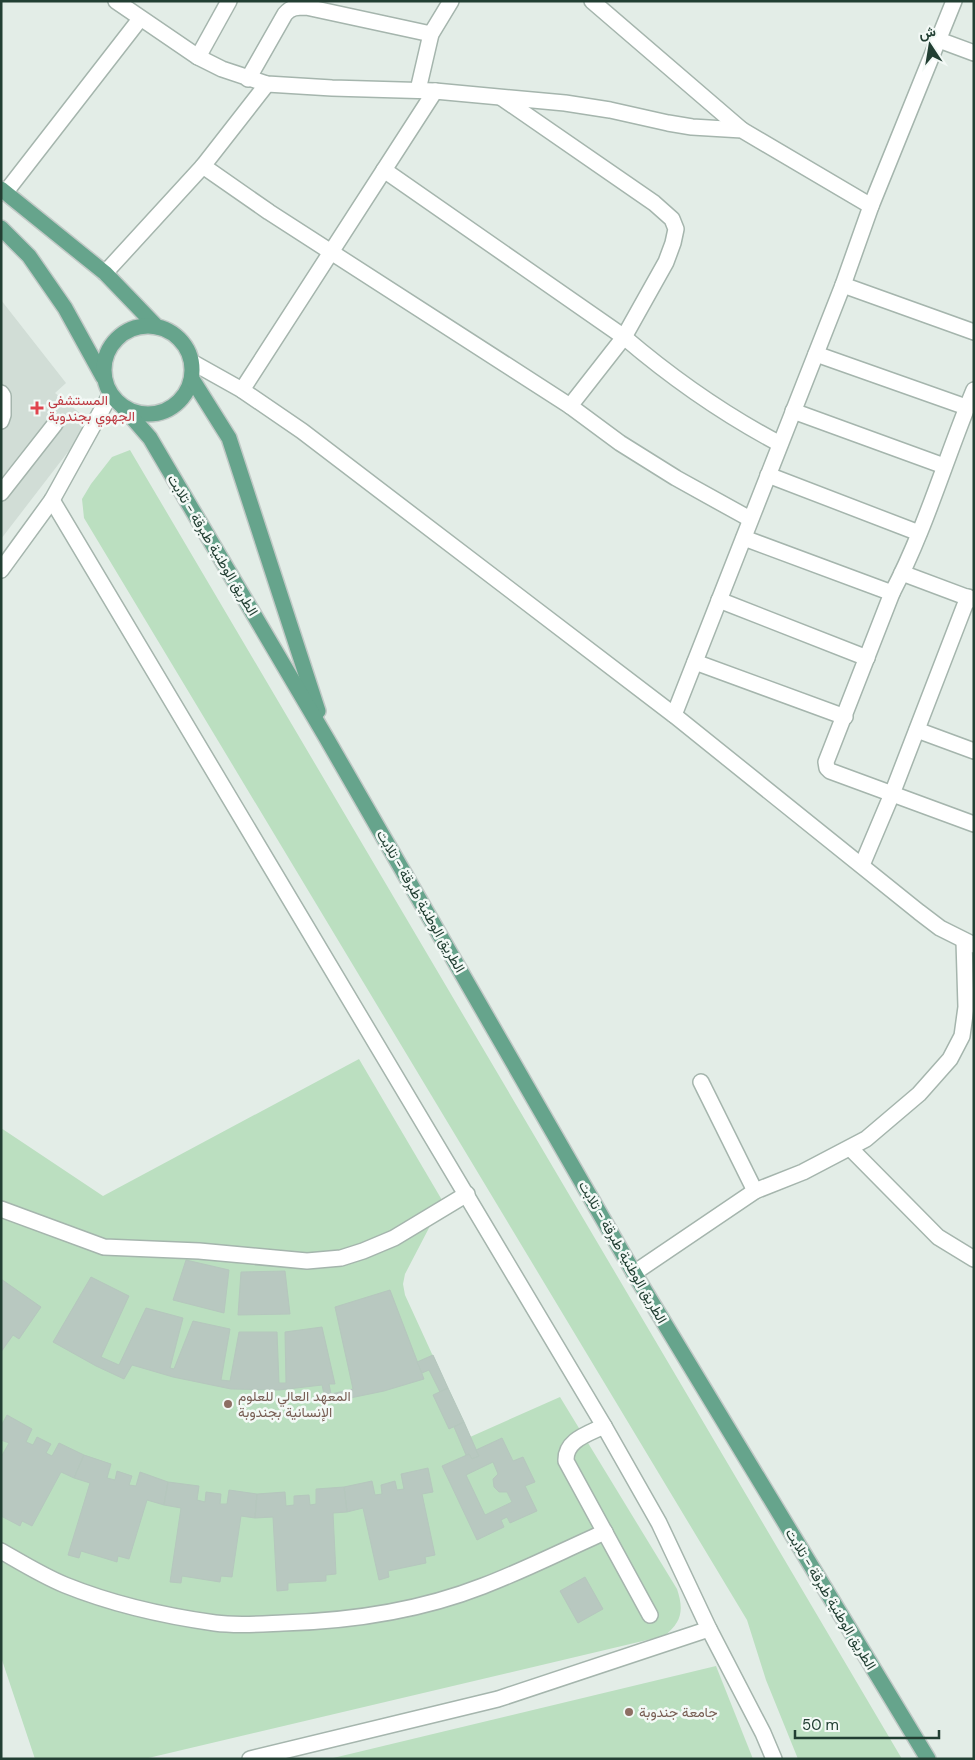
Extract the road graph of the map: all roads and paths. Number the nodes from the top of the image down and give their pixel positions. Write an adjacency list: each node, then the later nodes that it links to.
1 (229, 1): 9 (street)
2 (451, 1): 6 (street)
3 (592, 1): 15 (street)
4 (954, 1): 7 (street)
5 (129, 8): 9 (street); 18 (street)
6 (432, 34): 10 (street); 12 (street)
7 (939, 40): 8 (street); 19 (street)
8 (974, 53)
9 (198, 57): 10 (street)
10 (248, 79): 11 (street)
11 (267, 84): 12 (street); 16 (street)
12 (418, 90): 13 (street)
13 (435, 91): 14 (street); 17 (street)
14 (500, 97): 15 (street); 26 (street)
15 (742, 130): 19 (street)
16 (203, 166): 21 (street); 22 (street)
17 (384, 170): 21 (street); 26 (street)
18 (3, 192): 22 (main road)
19 (871, 206): 23 (street)
20 (1, 228): 29 (main road)
21 (332, 251): 31 (street); 35 (street)
22 (105, 273): 24 (main road)
23 (843, 285): 25 (street); 27 (street)
24 (157, 326): 28 (main road); 29 (main road)
25 (974, 332)
26 (624, 337): 35 (street); 41 (street)
27 (816, 354): 37 (street); 38 (street)
28 (192, 362): 30 (main road); 31 (street)
29 (104, 379): 34 (main road)
30 (192, 379): 36 (main road); 59 (main road, الطريق الوطنية طبرقة - تلابت)
31 (242, 390): 56 (street)
32 (974, 390): 37 (street)
33 (1, 393): 39 (street)
34 (110, 395): 36 (main road); 45 (street)
35 (570, 406): 46 (street)
36 (123, 407): 59 (main road, الطريق الوطنية طبرقة - تلابت)
37 (966, 407): 42 (street)
38 (793, 411): 41 (street); 42 (street)
39 (1, 421)
40 (55, 424): 44 (street)
41 (780, 444): 43 (street)
42 (944, 466): 47 (street)
43 (768, 475): 46 (street); 47 (street)
44 (1, 493)
45 (52, 500): 49 (street); 68 (street)
46 (750, 519): 48 (street)
47 (919, 533): 50 (street)
48 (744, 538): 51 (street); 53 (street)
49 (1, 570)
50 (902, 573): 51 (street); 52 (street)
51 (892, 593): 54 (street)
52 (971, 599): 58 (street)
53 (719, 600): 54 (street); 55 (street)
54 (867, 658): 57 (street)
55 (695, 662): 56 (street); 57 (street)
56 (674, 715): 63 (street)
57 (844, 717): 61 (street)
58 (917, 730): 60 (street); 61 (street)
59 (328, 739): 71 (main road, الطريق الوطنية طبرقة - تلابت)
60 (974, 752)
61 (892, 794): 62 (street); 63 (street)
62 (974, 824)
63 (862, 865): 64 (street)
64 (969, 943): 66 (street)
65 (701, 1082): 67 (street)
66 (850, 1148): 67 (street); 70 (street)
67 (755, 1191): 71 (street)
68 (466, 1194): 69 (street); 72 (street)
69 (1, 1209)
70 (974, 1259)
71 (634, 1273): 79 (main road, الطريق الوطنية طبرقة - تلابت)
72 (604, 1426): 73 (street); 76 (street)
73 (605, 1532): 74 (street); 75 (street)
74 (1, 1551)
75 (650, 1615)
76 (709, 1629): 77 (street); 78 (street)
77 (250, 1759)
78 (774, 1759)
79 (928, 1759)

